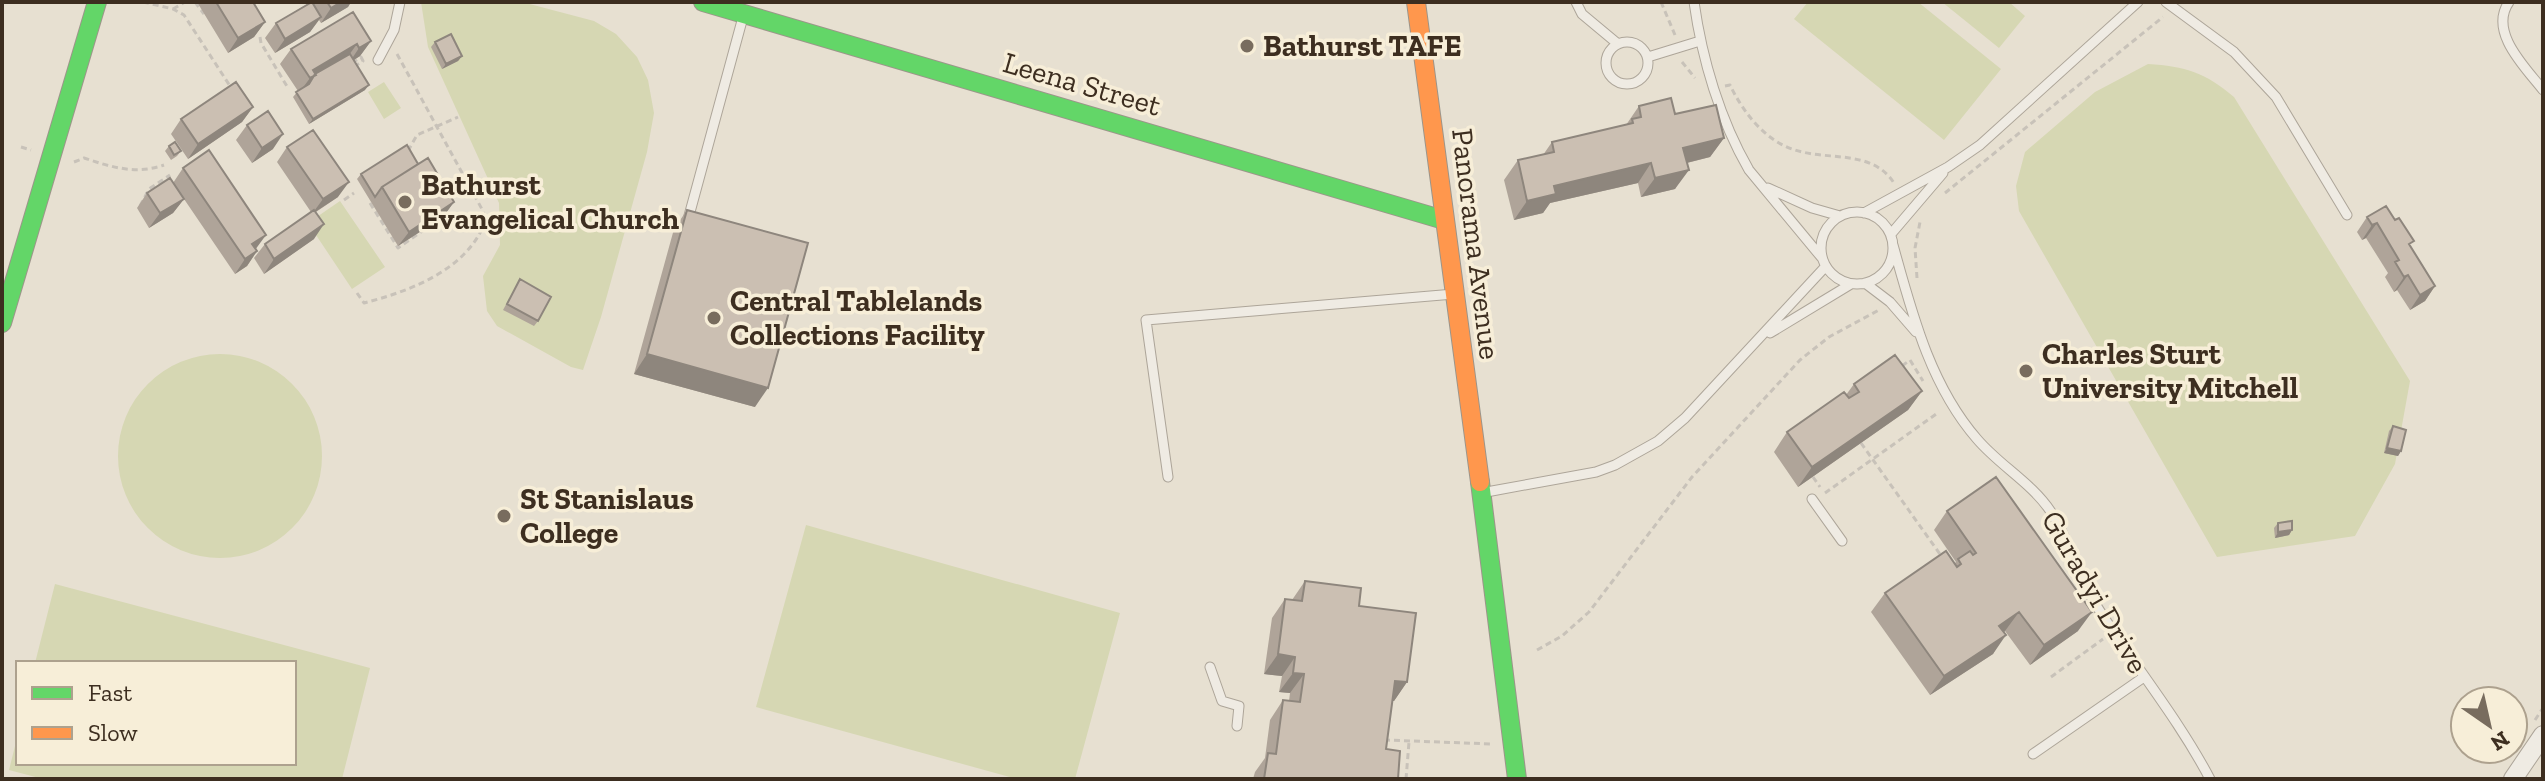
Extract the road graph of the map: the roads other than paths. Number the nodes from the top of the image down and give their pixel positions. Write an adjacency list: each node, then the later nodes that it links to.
1 (97, 2): 26 (street)
2 (400, 2): 14 (lane)
3 (703, 2): 10 (street, Leena Street)
4 (1416, 2): 21 (street, Panorama Avenue)
5 (1576, 2): 12 (lane)
6 (1694, 2): 11 (lane)
7 (2138, 2): 16 (lane)
8 (2509, 2): 15 (lane)
9 (2169, 5): 19 (lane)
10 (744, 14): 21 (street, Leena Street); 22 (lane)
11 (1700, 41): 13 (lane); 17 (lane)
12 (1618, 44): 13 (lane); 13 (lane)
13 (1648, 57)
14 (378, 60)
15 (2543, 90)
16 (1948, 167): 18 (lane); 23 (lane)
17 (1765, 187): 20 (lane); 25 (lane)
18 (1864, 213): 20 (lane); 23 (lane)
19 (2347, 215)
20 (1840, 216): 25 (lane)
21 (1444, 220): 29 (street, Panorama Avenue)
22 (686, 229)
23 (1891, 234): 24 (lane)
24 (1893, 245): 27 (lane); 31 (lane, Guradyi Drive)
25 (1824, 262): 28 (lane); 32 (lane)
26 (10, 267): 30 (street)
27 (1865, 283): 28 (lane); 31 (lane, Guradyi Drive)
28 (1851, 284): 32 (lane)
29 (1454, 294): 33 (lane); 34 (street, Panorama Avenue)
30 (2, 323)
31 (1918, 335): 38 (lane, Guradyi Drive)
32 (1760, 339): 34 (lane)
33 (1168, 477)
34 (1479, 493): 42 (street, Panorama Avenue)
35 (1812, 499): 36 (lane)
36 (1842, 541)
37 (1210, 667): 39 (lane)
38 (2144, 677): 41 (lane); 43 (lane, Guradyi Drive)
39 (1237, 726)
40 (2543, 735): 44 (street)
41 (2033, 754)
42 (1517, 779)
43 (2210, 779)
44 (2513, 779)

